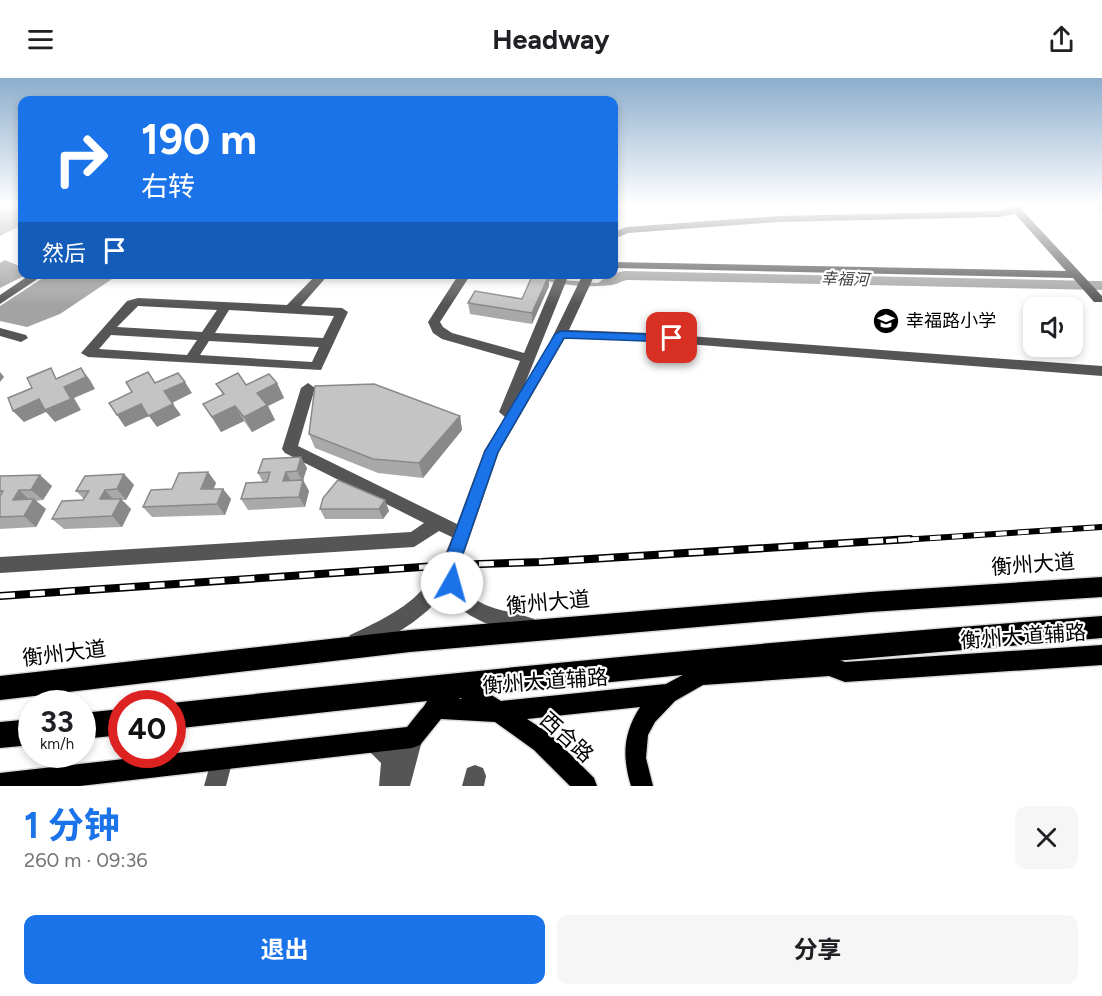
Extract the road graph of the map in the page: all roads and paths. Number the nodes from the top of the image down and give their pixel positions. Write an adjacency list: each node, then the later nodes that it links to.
1 (1045, 238): 3 (street)
2 (618, 265): 3 (street)
3 (1078, 276): 9 (street)
4 (32, 279): 10 (street)
5 (319, 279): 12 (street)
6 (462, 279): 19 (street)
7 (561, 279): 19 (street)
8 (587, 279): 16 (street)
9 (1097, 297)
10 (0, 300)
11 (226, 306): 12 (street); 13 (street); 14 (street)
12 (291, 310): 18 (street)
13 (111, 326): 14 (street); 20 (street)
14 (209, 331): 18 (street); 20 (street)
15 (0, 332): 17 (street)
16 (561, 334): 21 (street); 23 (street)
17 (21, 338)
18 (330, 338): 20 (street)
19 (529, 359): 23 (street)
20 (190, 360)
21 (1102, 371)
22 (308, 388): 24 (street)
23 (492, 451): 25 (street)
24 (439, 522): 25 (street); 26 (street)
25 (462, 534): 27 (street)
26 (0, 565)
27 (451, 565): 30 (street); 31 (street)
28 (1102, 587): 30 (highway, 衡州大道)
29 (1102, 627): 33 (highway)
30 (547, 629): 31 (highway, 衡州大道)
31 (343, 648): 35 (highway, 衡州大道)
32 (1102, 655): 33 (main road, 衡州大道辅路)
33 (707, 667): 34 (highway); 36 (main road, 衡州大道辅路)
34 (456, 684): 37 (highway); 38 (main road, 西合路); 39 (highway)
35 (0, 688)
36 (668, 694): 38 (main road, 衡州大道辅路); 50 (main road)
37 (436, 708): 38 (main road, 衡州大道辅路); 42 (main road)
38 (498, 712): 49 (main road, 西合路)
39 (186, 714)
40 (18, 733): 41 (highway)
41 (0, 735)
42 (412, 738): 43 (main road); 48 (street)
43 (376, 741): 44 (main road); 47 (street)
44 (222, 759): 45 (main road); 46 (street)
45 (0, 784)
46 (215, 786)
47 (390, 786)
48 (399, 786)
49 (586, 786)
50 (642, 786)

